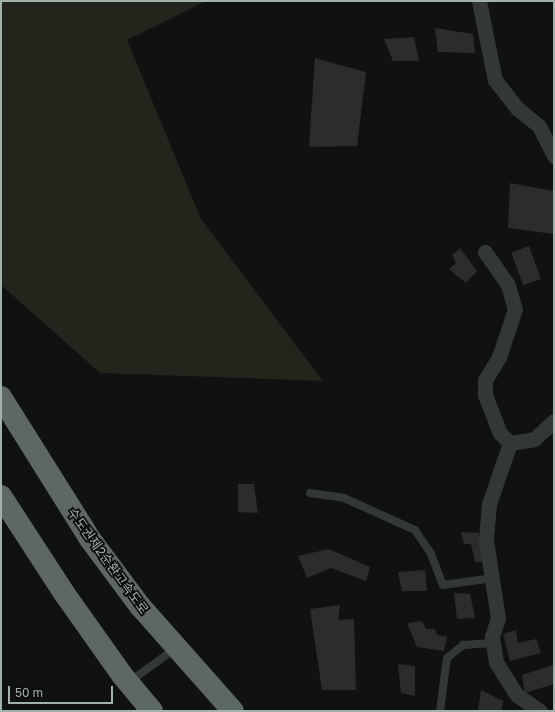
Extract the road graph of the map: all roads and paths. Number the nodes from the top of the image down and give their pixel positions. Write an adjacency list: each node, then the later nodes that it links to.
1 (479, 1): 2 (street)
2 (554, 156)
3 (485, 252): 6 (street)
4 (1, 397): 11 (highway, 수도권제2순환고속도로)
5 (554, 421): 6 (street)
6 (510, 443): 9 (street)
7 (310, 493): 9 (lane)
8 (1, 496): 12 (highway)
9 (494, 578): 10 (street)
10 (493, 643): 15 (lane); 16 (street)
11 (176, 648): 12 (lane); 14 (highway, 수도권제2순환고속도로)
12 (128, 682): 13 (highway)
13 (152, 711)
14 (233, 711)
15 (440, 711)
16 (540, 711)

